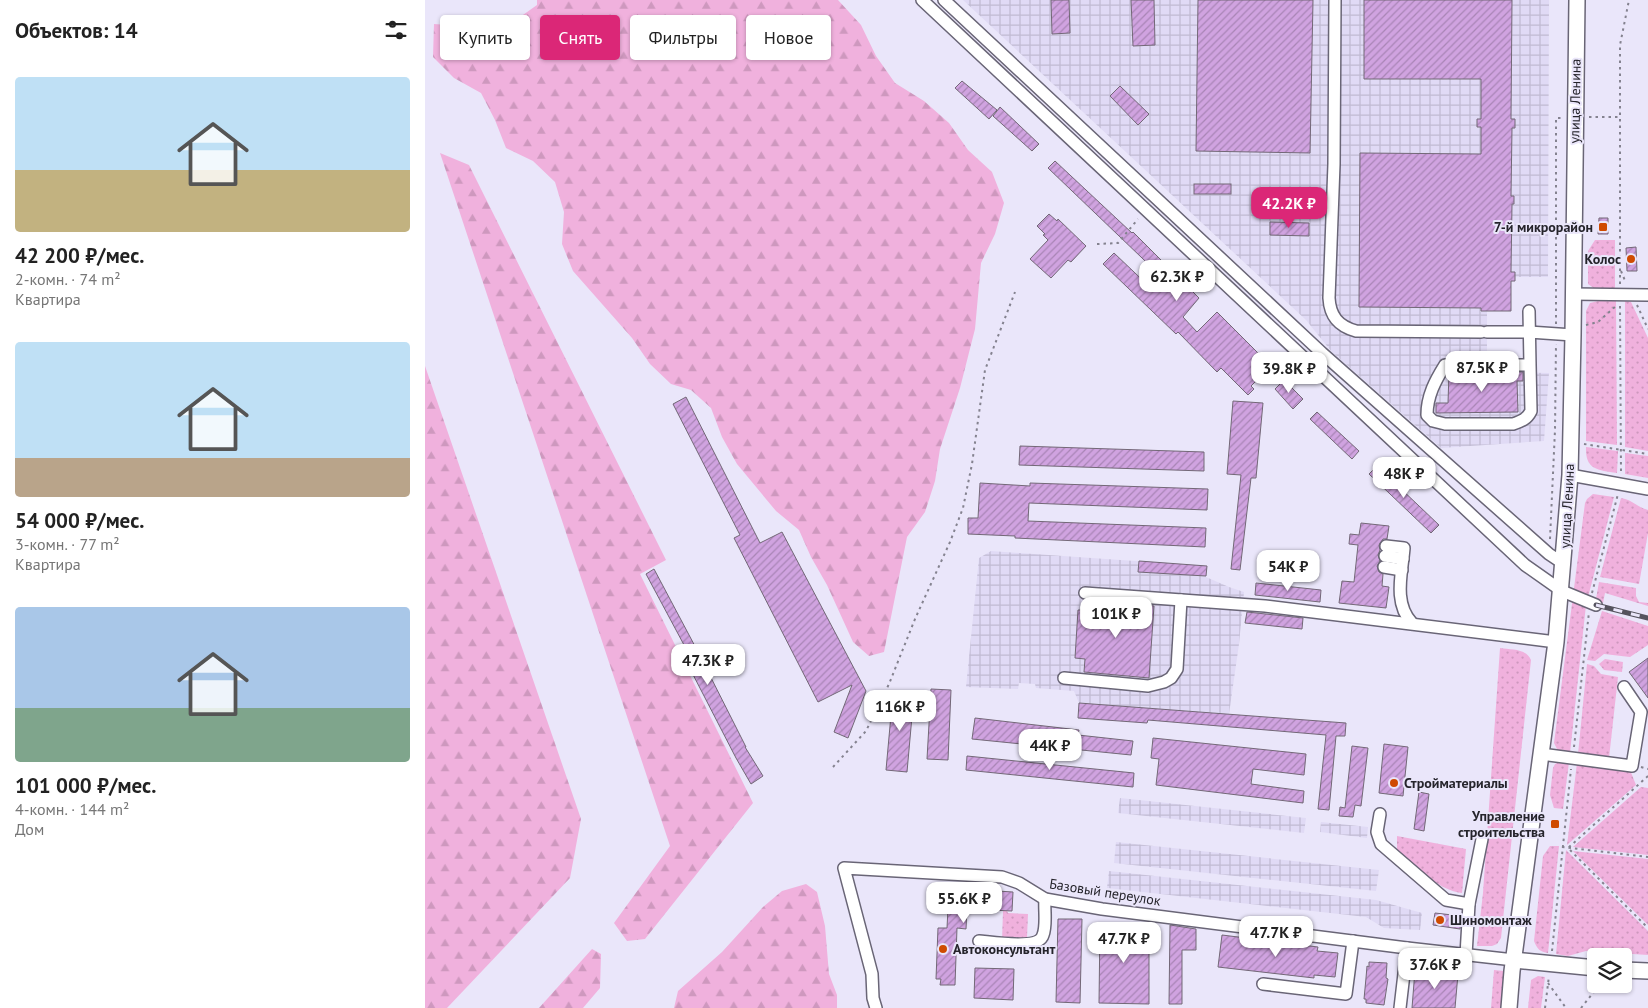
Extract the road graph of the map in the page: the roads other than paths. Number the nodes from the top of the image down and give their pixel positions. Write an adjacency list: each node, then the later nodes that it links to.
1 (922, 0): 15 (street)
2 (945, 0): 14 (street)
3 (1335, 0): 9 (street)
4 (1577, 0): 5 (main road, улица Ленина)
5 (1573, 294): 6 (street); 8 (main road, улица Ленина)
6 (1648, 295)
7 (1529, 311): 9 (street)
8 (1573, 330): 9 (street); 11 (main road, улица Ленина)
9 (1529, 332): 10 (street)
10 (1530, 365): 10 (street)
11 (1570, 475): 12 (street); 14 (main road, улица Ленина)
12 (1648, 489)
13 (1403, 564): 13 (street); 19 (street)
14 (1564, 564): 15 (main road, улица Ленина)
15 (1561, 591): 18 (street); 20 (main road, улица Ленина)
16 (1085, 592): 17 (street)
17 (1181, 600): 19 (street); 21 (street)
18 (1597, 605)
19 (1412, 623): 20 (street)
20 (1556, 642): 23 (main road, улица Ленина)
21 (1064, 678)
22 (1624, 688): 23 (street)
23 (1541, 754): 32 (main road, улица Ленина)
24 (1380, 814): 27 (street)
25 (1482, 839): 27 (street)
26 (1045, 899): 28 (street); 29 (street, Базовый переулок); 37 (street, Базовый переулок)
27 (1469, 904): 31 (street)
28 (979, 941)
29 (1353, 941): 30 (street, Базовый переулок); 36 (street)
30 (1407, 948): 31 (street, Базовый переулок); 38 (street)
31 (1466, 955): 32 (street, Базовый переулок)
32 (1514, 960): 33 (main road); 39 (main road, улица Ленина)
33 (1587, 967)
34 (1632, 970): 35 (main road)
35 (1648, 971)
36 (1263, 984)
37 (875, 1008)
38 (1400, 1008)
39 (1509, 1008)

